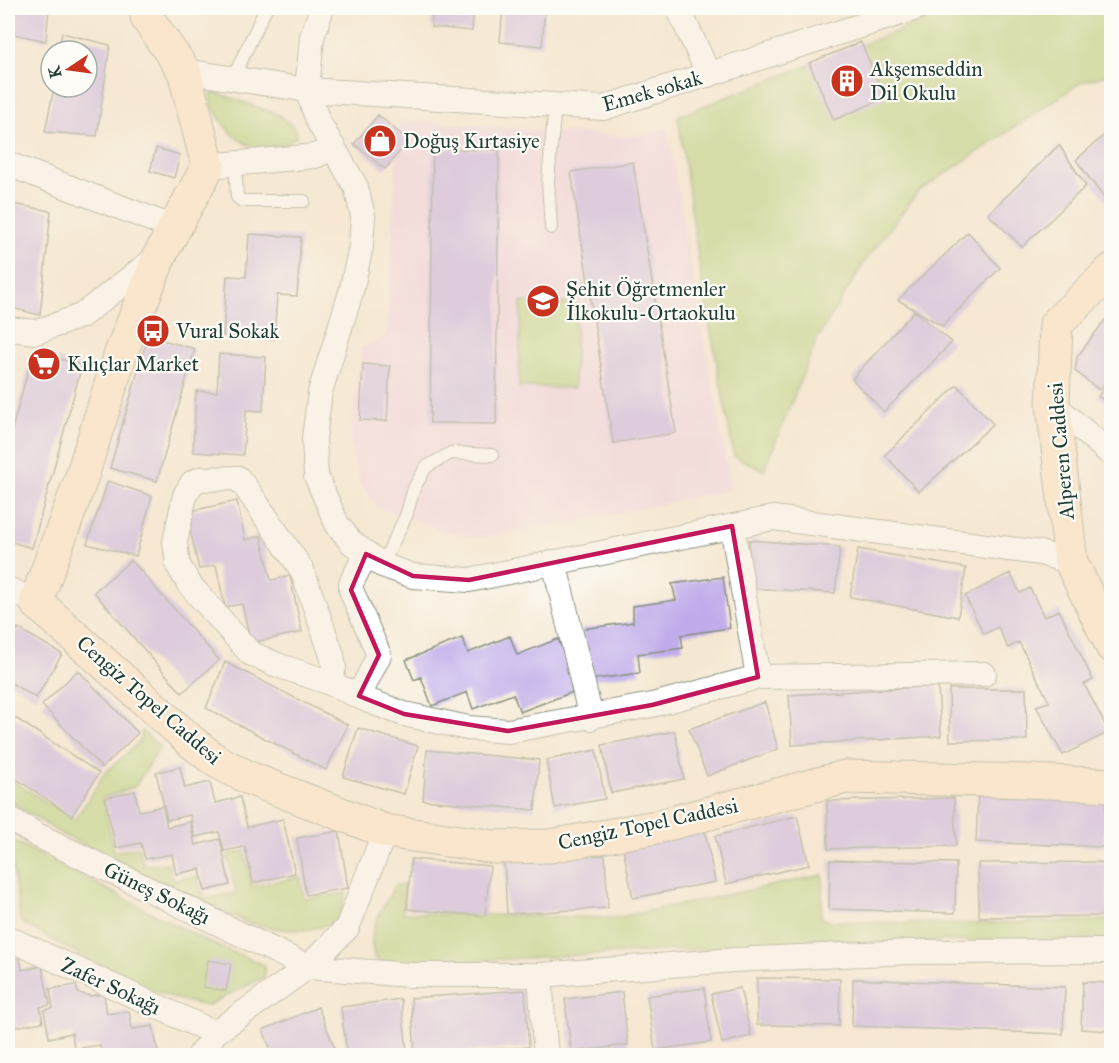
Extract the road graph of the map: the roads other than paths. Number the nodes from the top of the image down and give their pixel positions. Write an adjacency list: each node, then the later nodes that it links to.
1 (147, 8): 6 (street)
2 (266, 8): 8 (lane)
3 (322, 8): 9 (street)
4 (678, 8): 7 (street)
5 (916, 8): 7 (street, Emek sokak)
6 (184, 71): 8 (street, Emek sokak); 13 (street)
7 (709, 75): 10 (street, Emek sokak)
8 (233, 78): 9 (street, Emek sokak)
9 (307, 90): 10 (street, Emek sokak); 11 (street)
10 (555, 105): 15 (lane)
11 (333, 148): 13 (street); 23 (street)
12 (8, 164): 16 (street)
13 (222, 165): 14 (lane); 16 (street, Cengiz Topel Caddesi)
14 (304, 201)
15 (552, 228)
16 (167, 241): 18 (street); 26 (street, Cengiz Topel Caddesi)
17 (1112, 270): 19 (street, Alperen Caddesi)
18 (8, 329)
19 (1053, 404): 21 (street); 25 (street, Alperen Caddesi)
20 (492, 455): 23 (lane)
21 (1112, 455)
22 (732, 525): 24 (street); 25 (street); 29 (street)
23 (374, 560): 24 (street); 31 (street)
24 (554, 562): 32 (street)
25 (1071, 562): 27 (street, Alperen Caddesi)
26 (22, 596): 35 (street, Cengiz Topel Caddesi)
27 (1112, 646)
28 (984, 674): 29 (street)
29 (758, 677): 32 (street)
30 (328, 682): 30 (street); 31 (street)
31 (359, 696): 32 (street)
32 (591, 718)
33 (1112, 785): 35 (street, Cengiz Topel Caddesi)
34 (8, 818): 38 (street, Güneş Sokağı)
35 (385, 831): 38 (street)
36 (8, 938): 40 (street, Zafer Sokağı)
37 (1112, 951): 39 (street)
38 (308, 967): 39 (street); 40 (street)
39 (540, 975): 42 (street)
40 (215, 1033): 41 (street)
41 (199, 1056)
42 (549, 1056)

